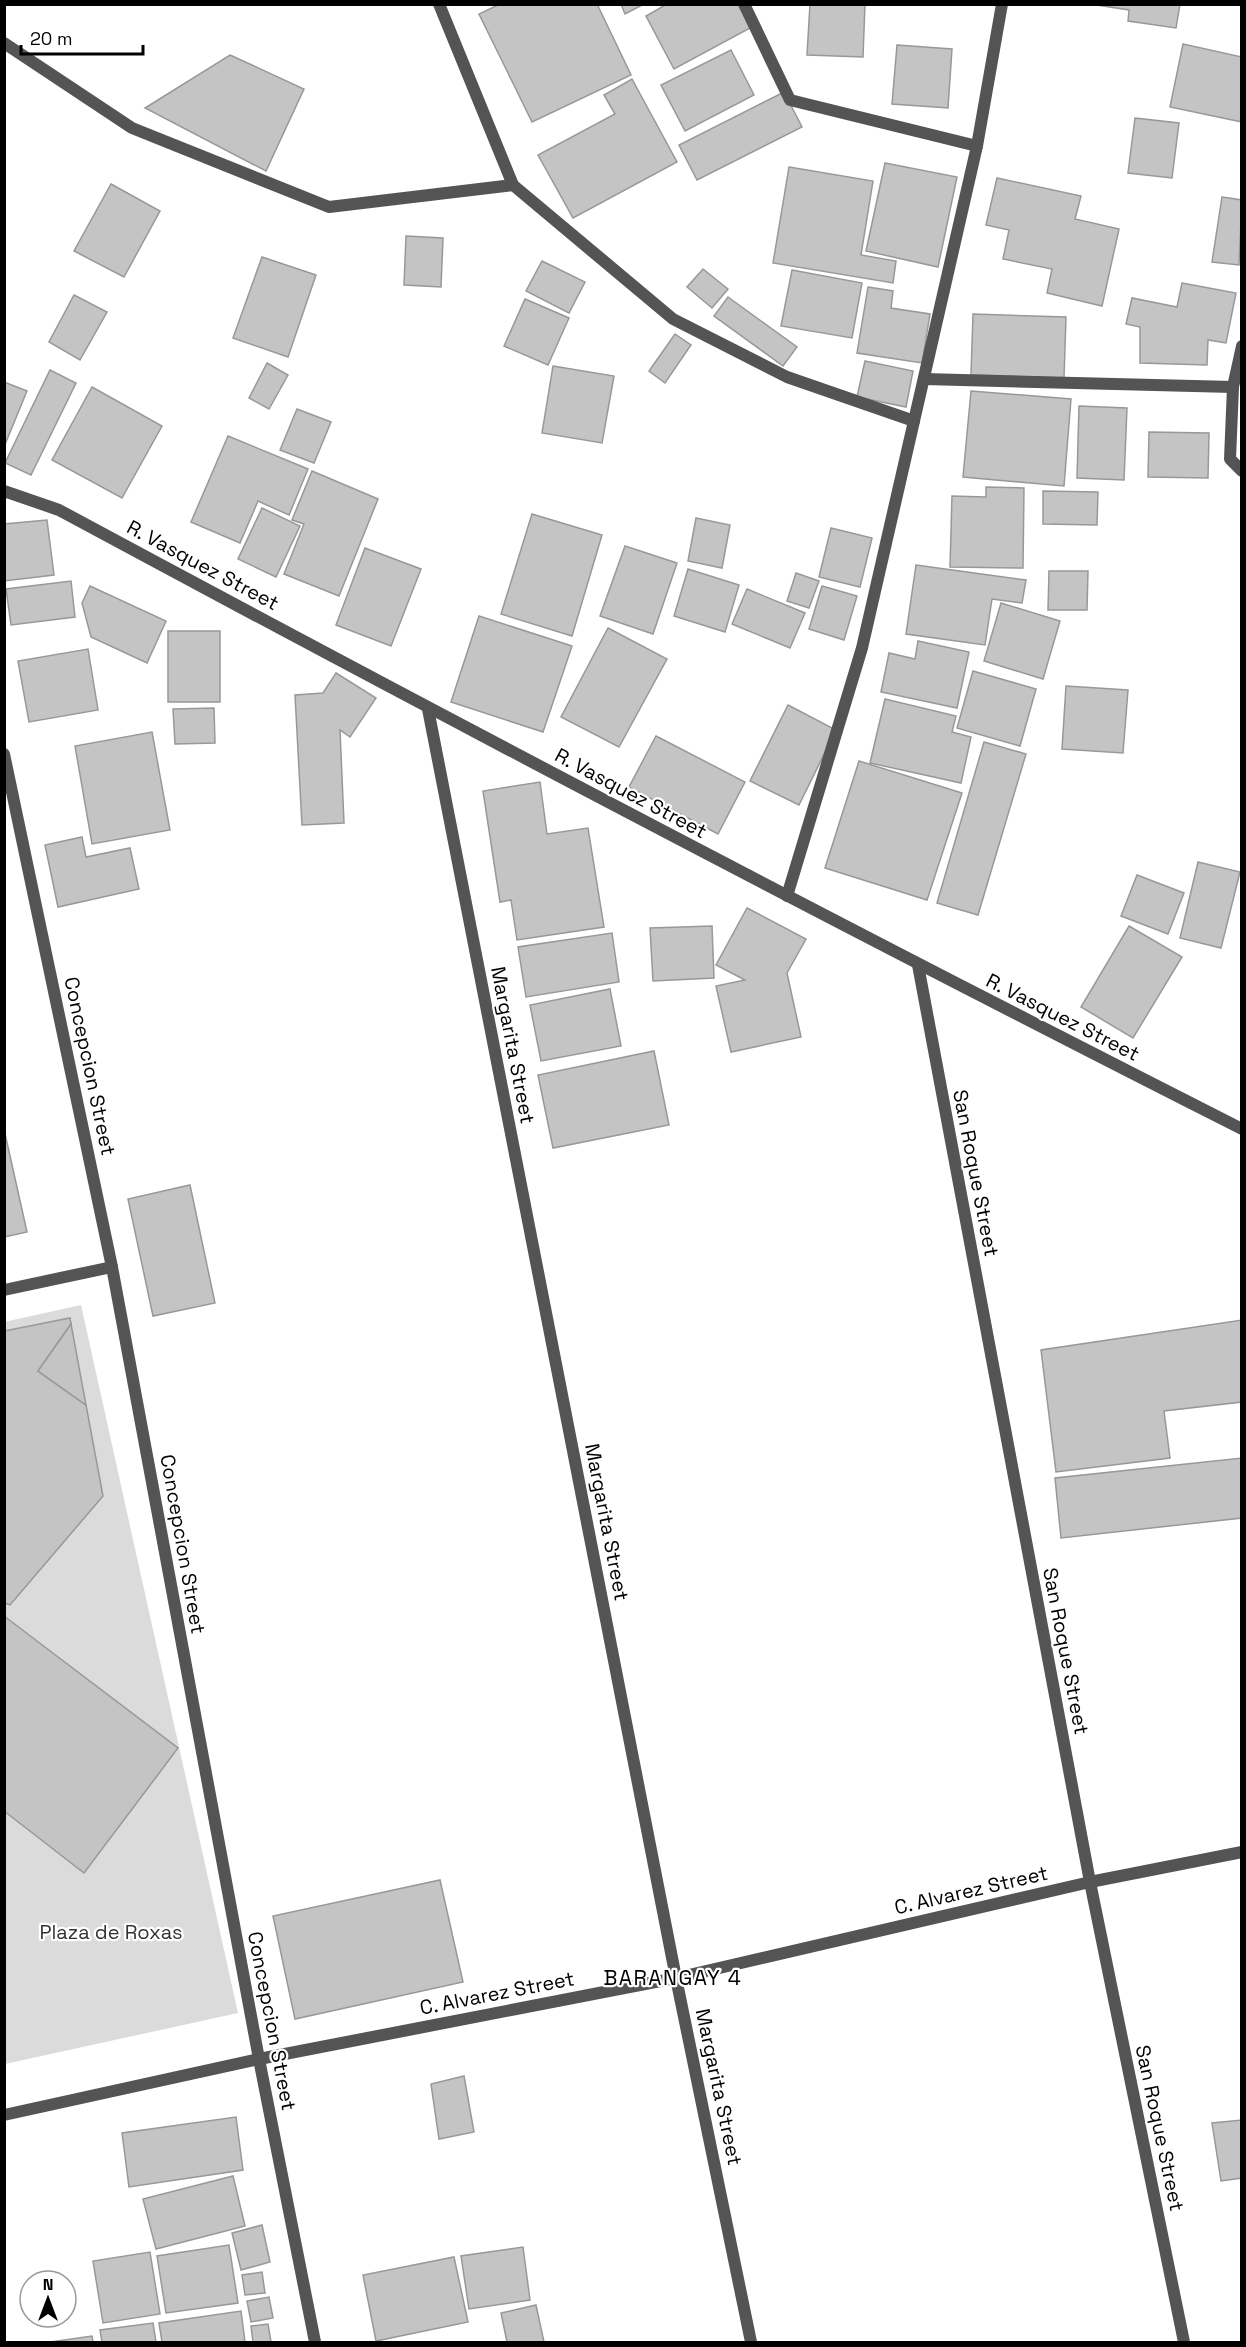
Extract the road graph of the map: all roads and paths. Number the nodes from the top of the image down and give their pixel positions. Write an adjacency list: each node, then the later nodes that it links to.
1 (439, 4): 6 (street)
2 (744, 4): 5 (street)
3 (1002, 4): 5 (street)
4 (4, 43): 6 (street)
5 (977, 146): 8 (street)
6 (513, 185): 10 (street)
7 (1242, 346): 9 (street)
8 (924, 379): 9 (street); 10 (street)
9 (1233, 387): 11 (street)
10 (914, 421): 15 (street)
11 (1242, 471)
12 (4, 491): 13 (street, R. Vasquez Street)
13 (428, 709): 15 (street, R. Vasquez Street); 22 (street, Margarita Street)
14 (4, 754): 18 (street, Concepcion Street)
15 (786, 896): 16 (street, R. Vasquez Street)
16 (918, 965): 17 (street, R. Vasquez Street); 21 (street, San Roque Street)
17 (1242, 1129)
18 (112, 1267): 19 (street); 23 (street, Concepcion Street)
19 (4, 1290)
20 (1242, 1852): 21 (street, C. Alvarez Street)
21 (1090, 1882): 22 (street, C. Alvarez Street); 27 (street, San Roque Street)
22 (676, 1978): 23 (street, C. Alvarez Street); 26 (street, Margarita Street)
23 (259, 2059): 24 (street, C. Alvarez Street); 25 (street, Concepcion Street)
24 (4, 2115)
25 (315, 2343)
26 (751, 2343)
27 (1184, 2343)

